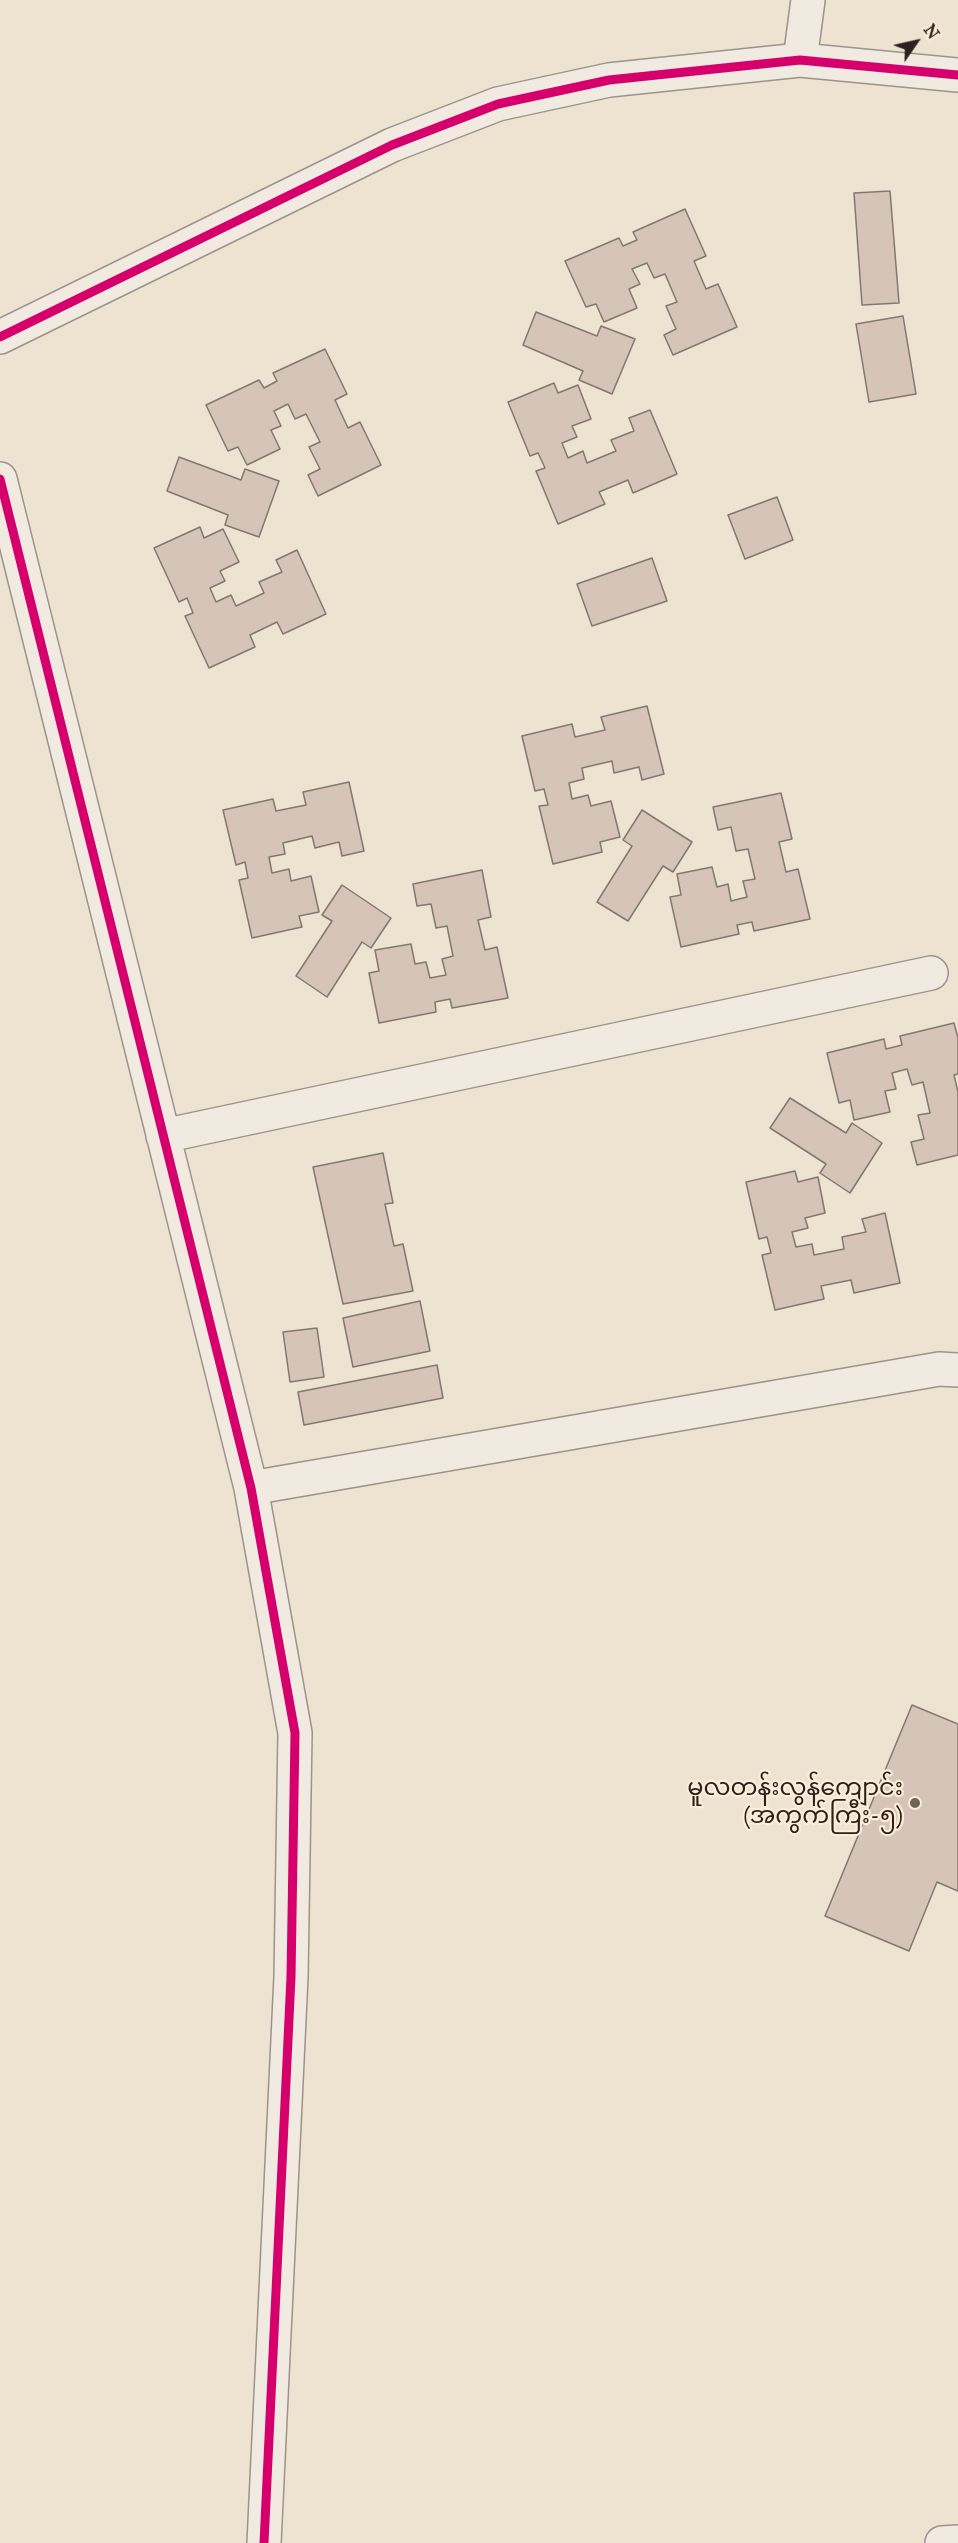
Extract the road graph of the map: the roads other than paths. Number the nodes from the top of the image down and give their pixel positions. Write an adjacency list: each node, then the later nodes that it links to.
1 (808, 0): 2 (street)
2 (800, 60): 3 (street); 4 (street)
3 (958, 75)
4 (0, 337)
5 (0, 479): 7 (street)
6 (931, 973): 7 (street)
7 (163, 1136): 9 (street)
8 (958, 1370): 9 (street)
9 (251, 1488): 11 (street)
10 (958, 2542): 12 (street)
11 (264, 2543)
12 (942, 2543)

